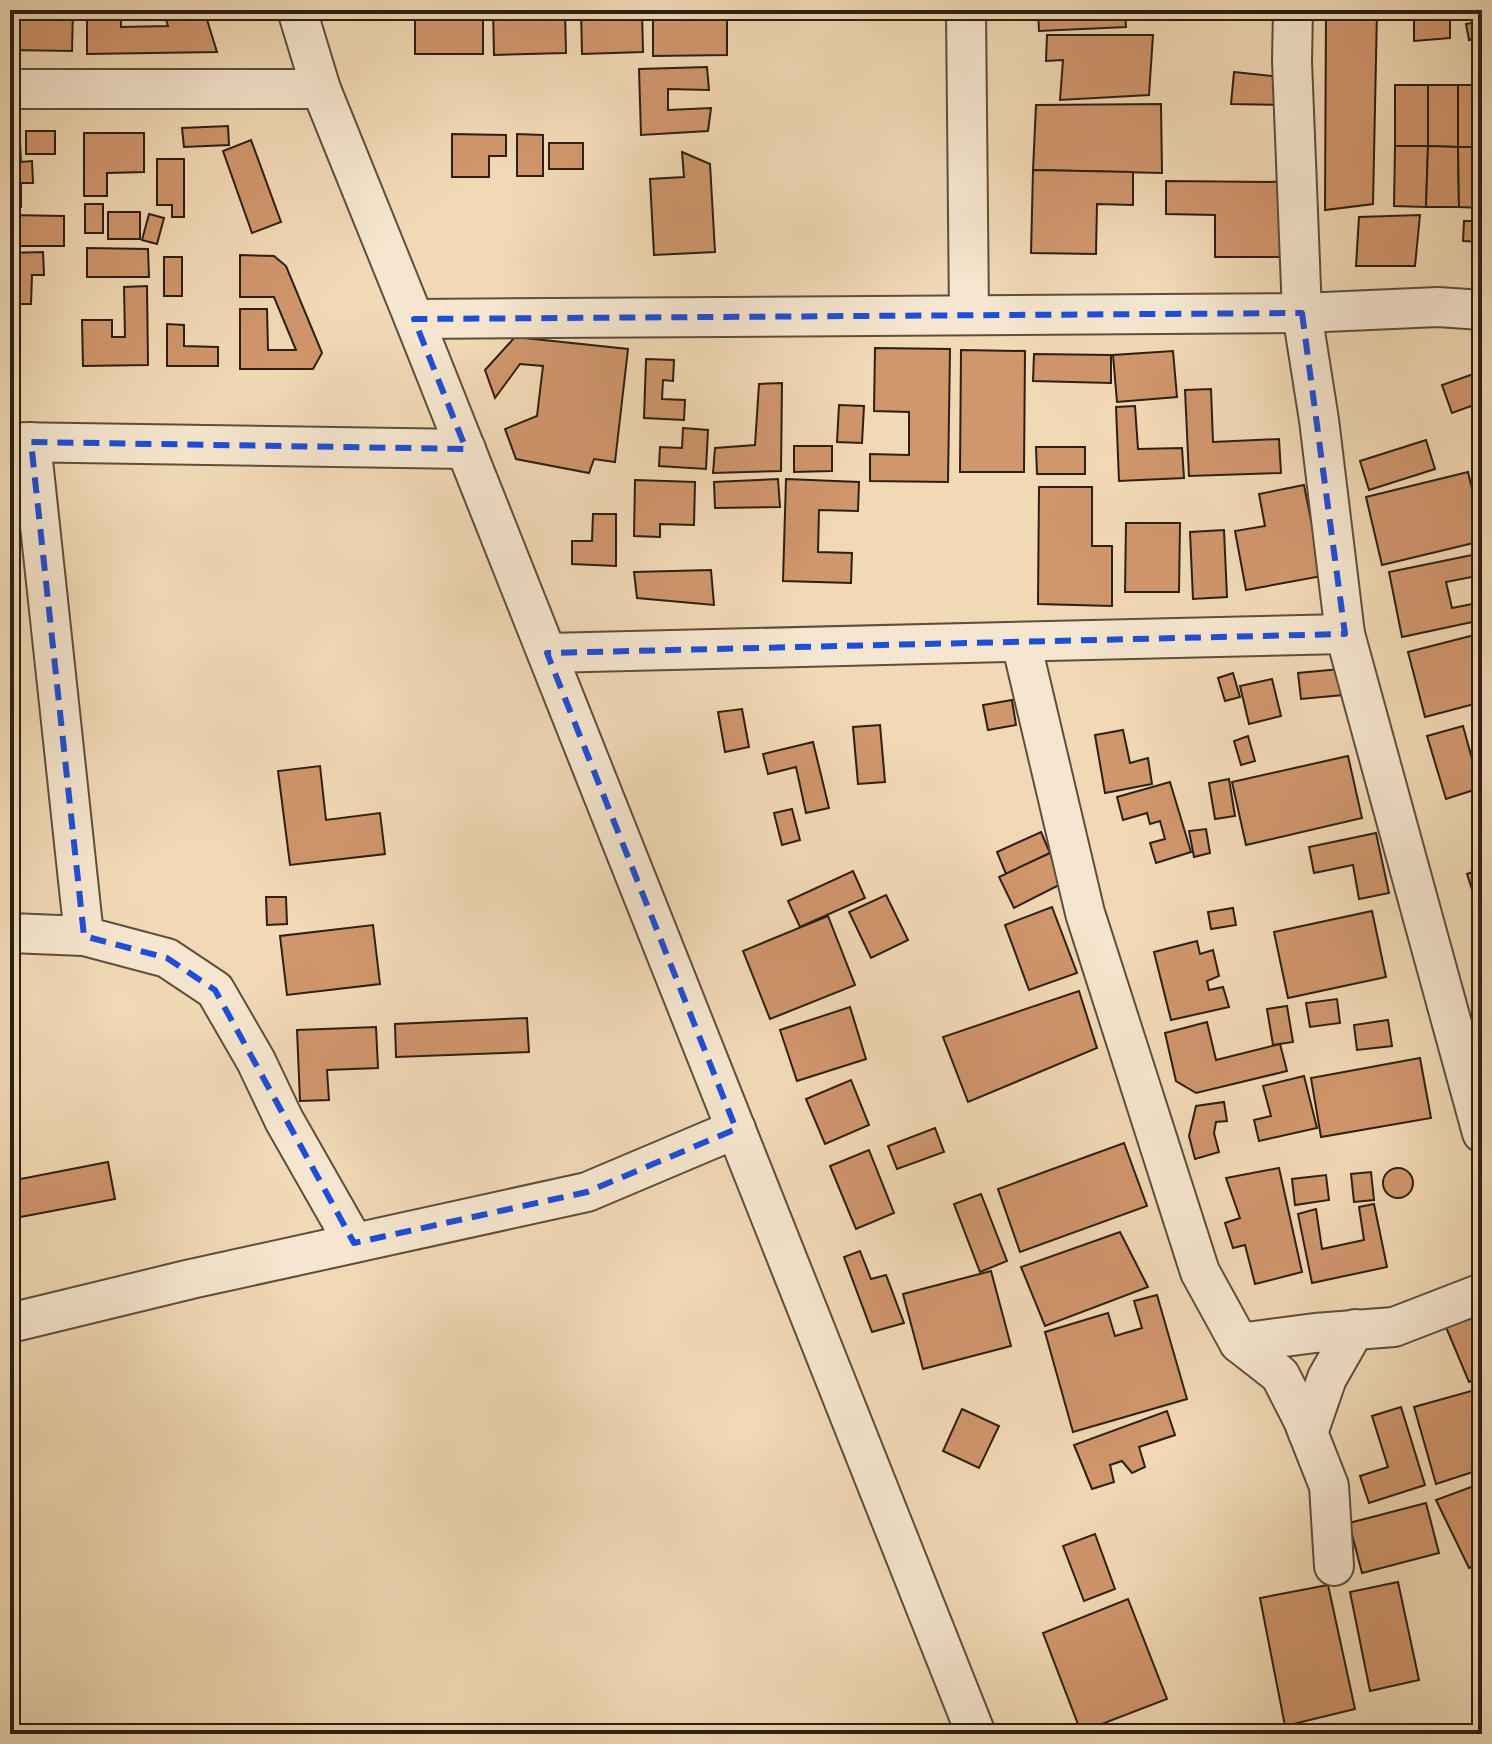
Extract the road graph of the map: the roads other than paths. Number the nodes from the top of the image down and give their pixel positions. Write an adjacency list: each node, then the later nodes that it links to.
1 (297, 10): 5 (street)
2 (966, 10): 8 (street)
3 (1293, 10): 7 (street)
4 (10, 89): 5 (street)
5 (321, 89): 9 (street)
6 (1482, 310): 7 (street)
7 (1302, 313): 8 (street); 12 (street)
8 (969, 315): 9 (street)
9 (414, 319): 11 (street)
10 (20, 442): 11 (street); 16 (street)
11 (466, 449): 14 (street)
12 (1345, 634): 13 (street); 18 (street)
13 (1021, 642): 14 (street); 23 (street)
14 (547, 653): 17 (street)
15 (10, 933): 16 (street)
16 (84, 936): 19 (street)
17 (736, 1129): 19 (street); 26 (street)
18 (1482, 1133)
19 (354, 1243): 21 (street)
20 (1482, 1293): 22 (street)
21 (10, 1323)
22 (1355, 1329): 23 (street); 24 (street)
23 (1239, 1343): 24 (street)
24 (1308, 1433): 25 (street)
25 (1334, 1566)
26 (976, 1734)

